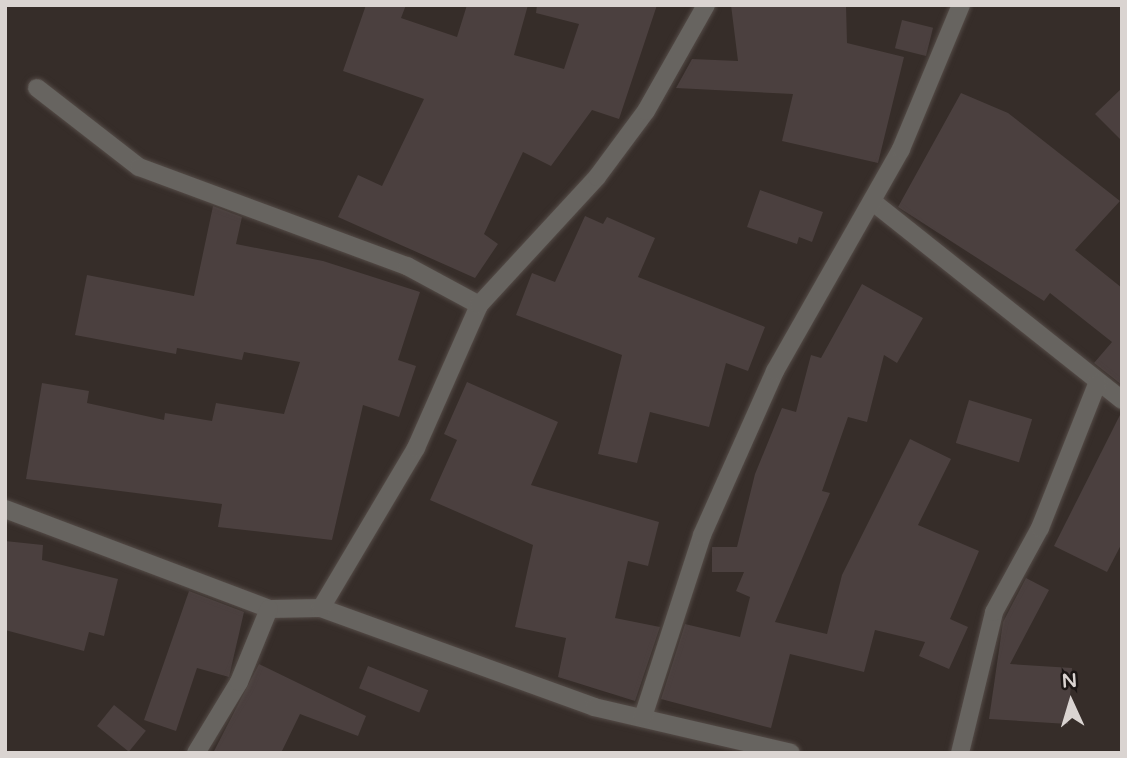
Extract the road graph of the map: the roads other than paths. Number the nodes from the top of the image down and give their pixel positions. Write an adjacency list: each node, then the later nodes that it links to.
1 (706, 5): 5 (street)
2 (961, 5): 4 (street)
3 (37, 88): 5 (street)
4 (873, 202): 6 (street); 11 (street)
5 (478, 305): 9 (street)
6 (1097, 384): 7 (street); 14 (street)
7 (1122, 400)
8 (5, 509): 10 (street)
9 (321, 608): 10 (street); 11 (street)
10 (269, 609): 12 (street)
11 (643, 717): 13 (street)
12 (196, 753)
13 (791, 753)
14 (960, 753)

